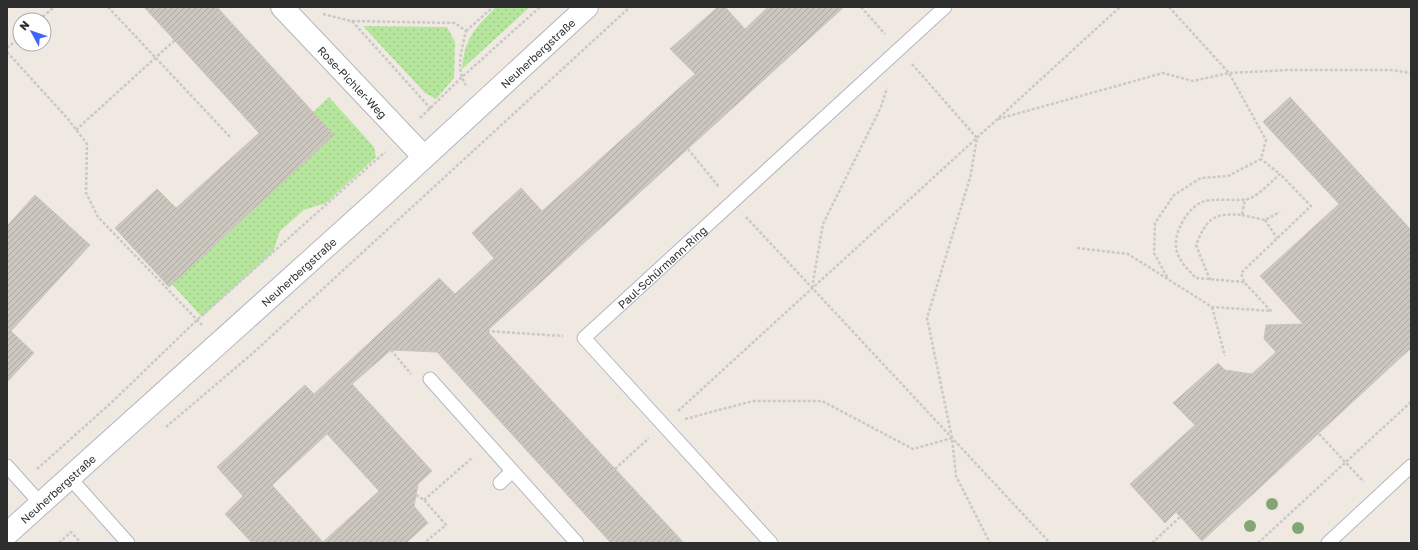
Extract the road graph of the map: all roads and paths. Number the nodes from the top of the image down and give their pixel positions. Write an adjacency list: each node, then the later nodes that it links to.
1 (108, 7): 17 (path)
2 (282, 7): 26 (main road, Rose-Pichler-Weg)
3 (493, 7): 13 (path)
4 (540, 7): 20 (path)
5 (587, 7): 22 (main road, Neuherbergstraße)
6 (630, 7): 55 (path)
7 (860, 7): 15 (path)
8 (944, 7): 15 (lane, Paul-Schürmann-Ring)
9 (1120, 7): 24 (path)
10 (1168, 7): 18 (path)
11 (318, 12): 12 (path)
12 (352, 21): 13 (path); 23 (path)
13 (466, 31): 20 (path)
14 (175, 40): 17 (path)
15 (899, 49): 28 (path); 34 (lane, Paul-Schürmann-Ring)
16 (7, 52): 25 (path)
17 (156, 57): 25 (path); 27 (path)
18 (1229, 73): 19 (path); 24 (path); 31 (path)
19 (1411, 73)
20 (461, 78): 22 (path); 23 (path)
21 (888, 85): 43 (path)
22 (480, 105): 30 (main road, Neuherbergstraße)
23 (431, 109): 26 (path)
24 (997, 119): 28 (path)
25 (76, 130): 45 (path)
26 (402, 134): 30 (main road, Rose-Pichler-Weg); 45 (path)
27 (232, 138)
28 (977, 138): 43 (path); 57 (path)
29 (688, 149): 34 (path)
30 (424, 157): 48 (main road, Neuherbergstraße)
31 (1261, 159): 32 (path); 40 (path)
32 (1280, 174): 33 (path); 38 (path)
33 (1245, 199): 36 (path); 41 (path)
34 (732, 202): 43 (path); 47 (lane, Paul-Schürmann-Ring)
35 (1280, 212): 37 (path)
36 (1242, 215): 37 (path); 41 (path)
37 (1265, 220): 38 (path)
38 (1277, 238): 42 (path)
39 (1077, 248): 40 (path)
40 (1168, 278): 44 (path)
41 (1210, 280): 42 (path)
42 (1244, 282): 44 (path)
43 (812, 288): 54 (path); 57 (path)
44 (1212, 307): 50 (path)
45 (197, 320): 48 (path); 65 (path)
46 (487, 331): 47 (path)
47 (584, 338): 54 (lane)
48 (219, 343): 64 (main road, Neuherbergstraße)
49 (391, 350): 51 (path)
50 (1225, 356)
51 (415, 378)
52 (430, 379): 63 (lane)
53 (1411, 402): 59 (path)
54 (663, 424): 57 (path); 62 (path); 79 (lane)
55 (163, 430)
56 (1319, 434): 59 (path)
57 (952, 438): 80 (path); 81 (path)
58 (476, 454): 69 (path)
59 (1346, 462): 68 (path); 82 (path)
60 (7, 466): 65 (lane)
61 (1411, 466): 68 (lane)
62 (615, 469)
63 (512, 471): 66 (lane); 78 (lane)
64 (70, 478): 70 (main road, Neuherbergstraße); 76 (lane)
65 (22, 483): 70 (lane)
66 (500, 483)
67 (416, 495): 69 (path)
68 (1378, 497): 83 (lane)
69 (424, 500): 77 (path)
70 (41, 504): 72 (main road, Neuherbergstraße)
71 (1180, 517): 73 (path)
72 (7, 534)
73 (1153, 542)
74 (59, 543): 75 (path)
75 (81, 543)
76 (128, 543)
77 (424, 543)
78 (577, 543)
79 (771, 543)
80 (990, 543)
81 (1050, 543)
82 (1258, 543)
83 (1328, 543)

